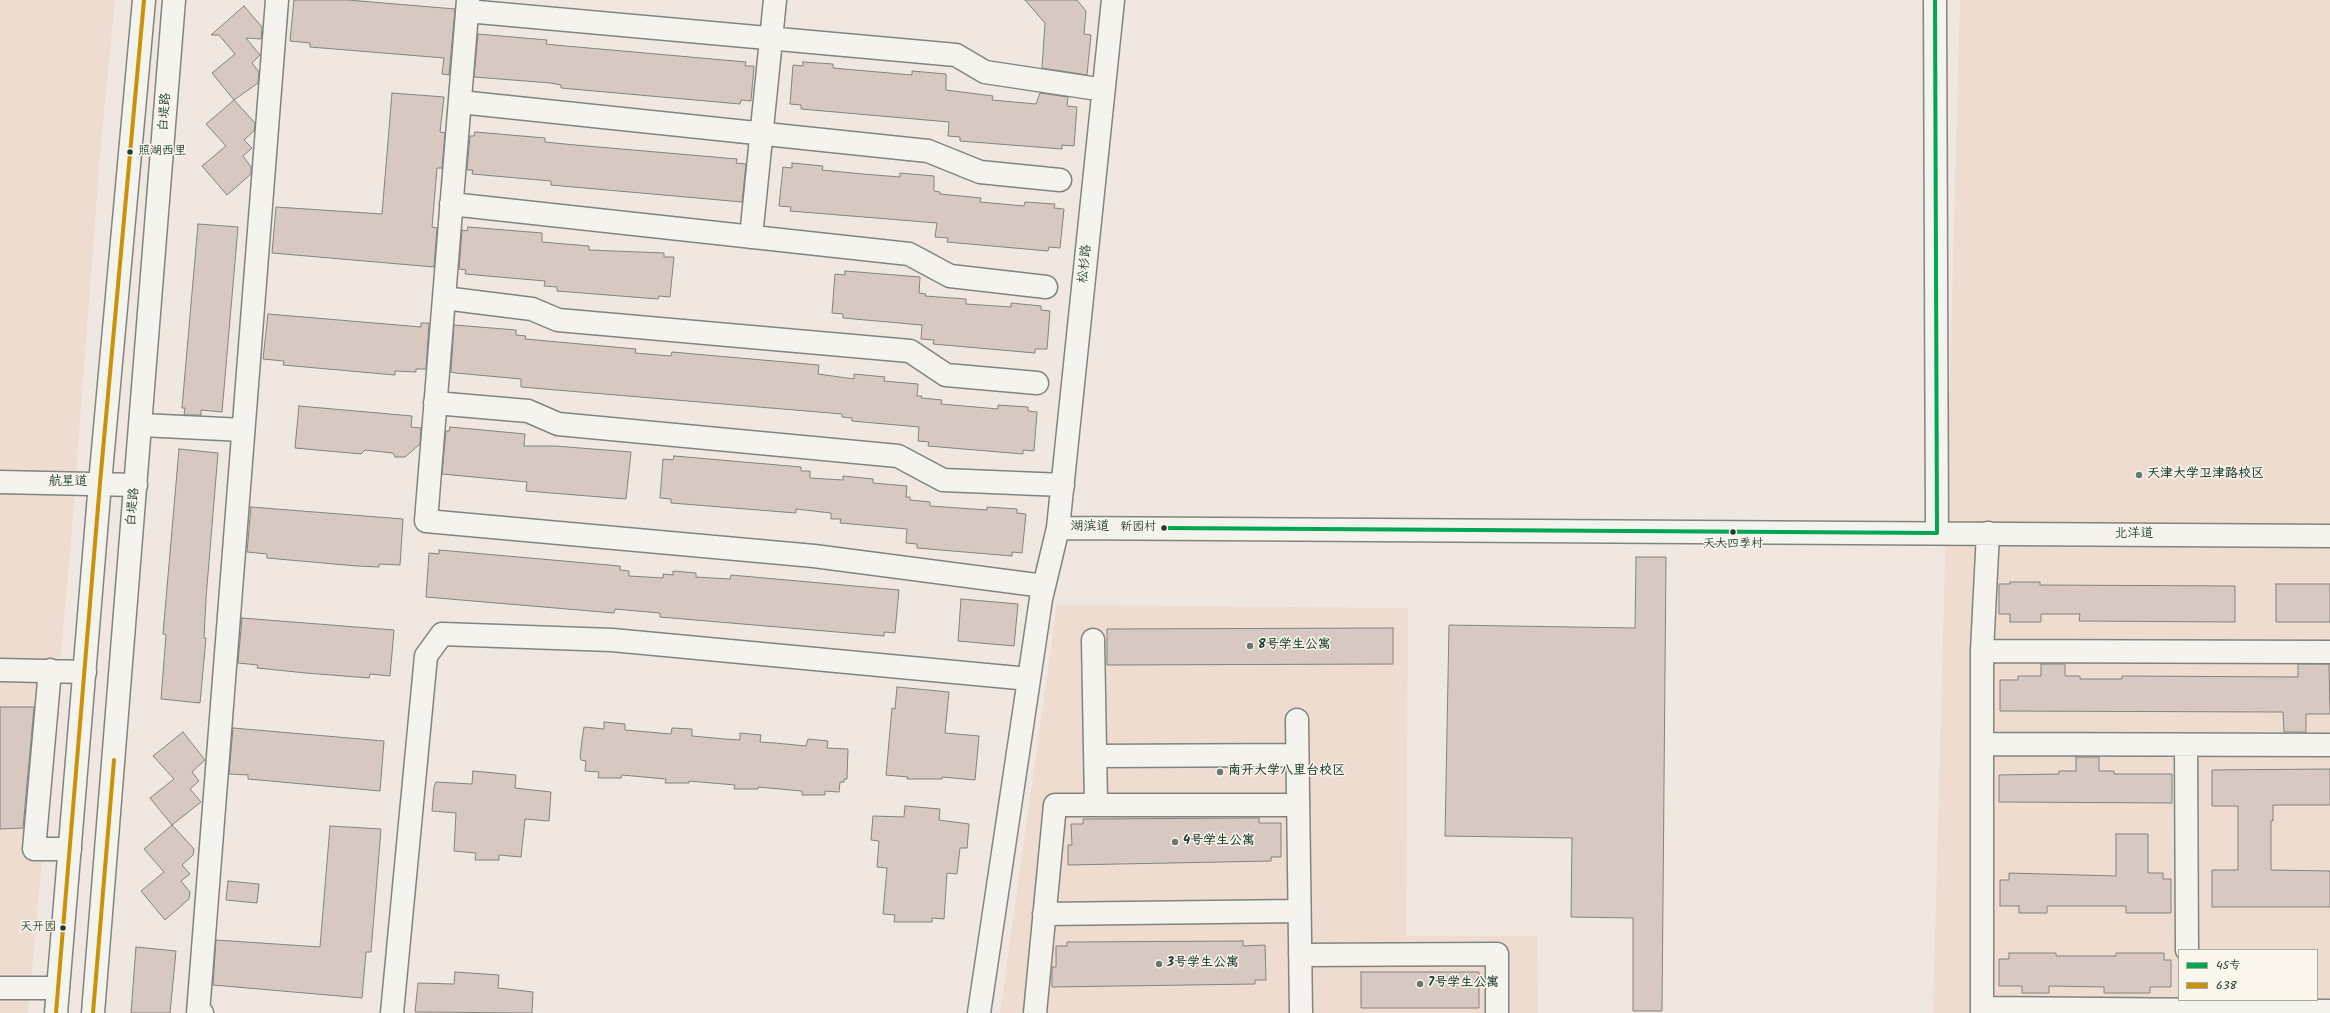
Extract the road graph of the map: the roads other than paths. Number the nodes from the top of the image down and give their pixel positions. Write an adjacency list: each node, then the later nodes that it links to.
1 (144, 0): 22 (street)
2 (174, 0): 19 (street, 白堤路)
3 (277, 0): 20 (street)
4 (775, 0): 8 (street)
5 (1113, 0): 24 (street, 松杉路)
6 (1935, 0): 26 (street)
7 (468, 6): 8 (street); 10 (street)
8 (771, 38): 9 (street); 11 (street)
9 (1091, 88)
10 (460, 102): 11 (street); 13 (street)
11 (762, 134): 12 (street); 14 (street)
12 (1060, 180)
13 (452, 204): 14 (street); 16 (street)
14 (751, 238): 15 (street)
15 (1046, 287)
16 (444, 298): 17 (street); 18 (street)
17 (1037, 383)
18 (435, 403): 24 (street); 29 (street)
19 (142, 425): 20 (street); 23 (street, 白堤路)
20 (243, 430): 57 (street)
21 (0, 482): 22 (street, 航星道)
22 (100, 483): 23 (street, 航星道); 35 (street)
23 (136, 484): 56 (street, 白堤路)
24 (1063, 484): 25 (street, 松杉路)
25 (1058, 528): 26 (street, 湖滨道); 29 (street, 松杉路)
26 (1937, 533): 27 (street, 北洋道)
27 (1988, 533): 28 (street, 北洋道); 31 (street)
28 (2330, 536)
29 (1044, 586): 36 (street, 松杉路)
30 (1093, 640): 42 (street)
31 (1982, 651): 32 (street); 38 (street)
32 (2330, 652)
33 (0, 670): 34 (street)
34 (50, 670): 35 (street); 45 (street)
35 (85, 672): 45 (street)
36 (1029, 679): 58 (street); 59 (street, 松杉路)
37 (1297, 720): 41 (street)
38 (1982, 744): 39 (street); 53 (street)
39 (2186, 745): 40 (street); 48 (street)
40 (2330, 745)
41 (1297, 755): 42 (street); 44 (street)
42 (1095, 756): 43 (street)
43 (1096, 804): 44 (street); 47 (street)
44 (1298, 805): 46 (street)
45 (70, 848): 51 (street)
46 (1299, 911): 47 (street); 49 (street)
47 (1044, 914): 60 (street)
48 (2187, 949)
49 (1300, 956): 61 (street); 62 (street)
50 (0, 988): 51 (street)
51 (58, 988): 55 (street)
52 (2187, 1005): 53 (street); 54 (street)
53 (1982, 1011)
54 (2330, 1011)
55 (56, 1013)
56 (93, 1013)
57 (202, 1013)
58 (392, 1013)
59 (979, 1013)
60 (1035, 1013)
61 (1301, 1013)
62 (1497, 1013)

